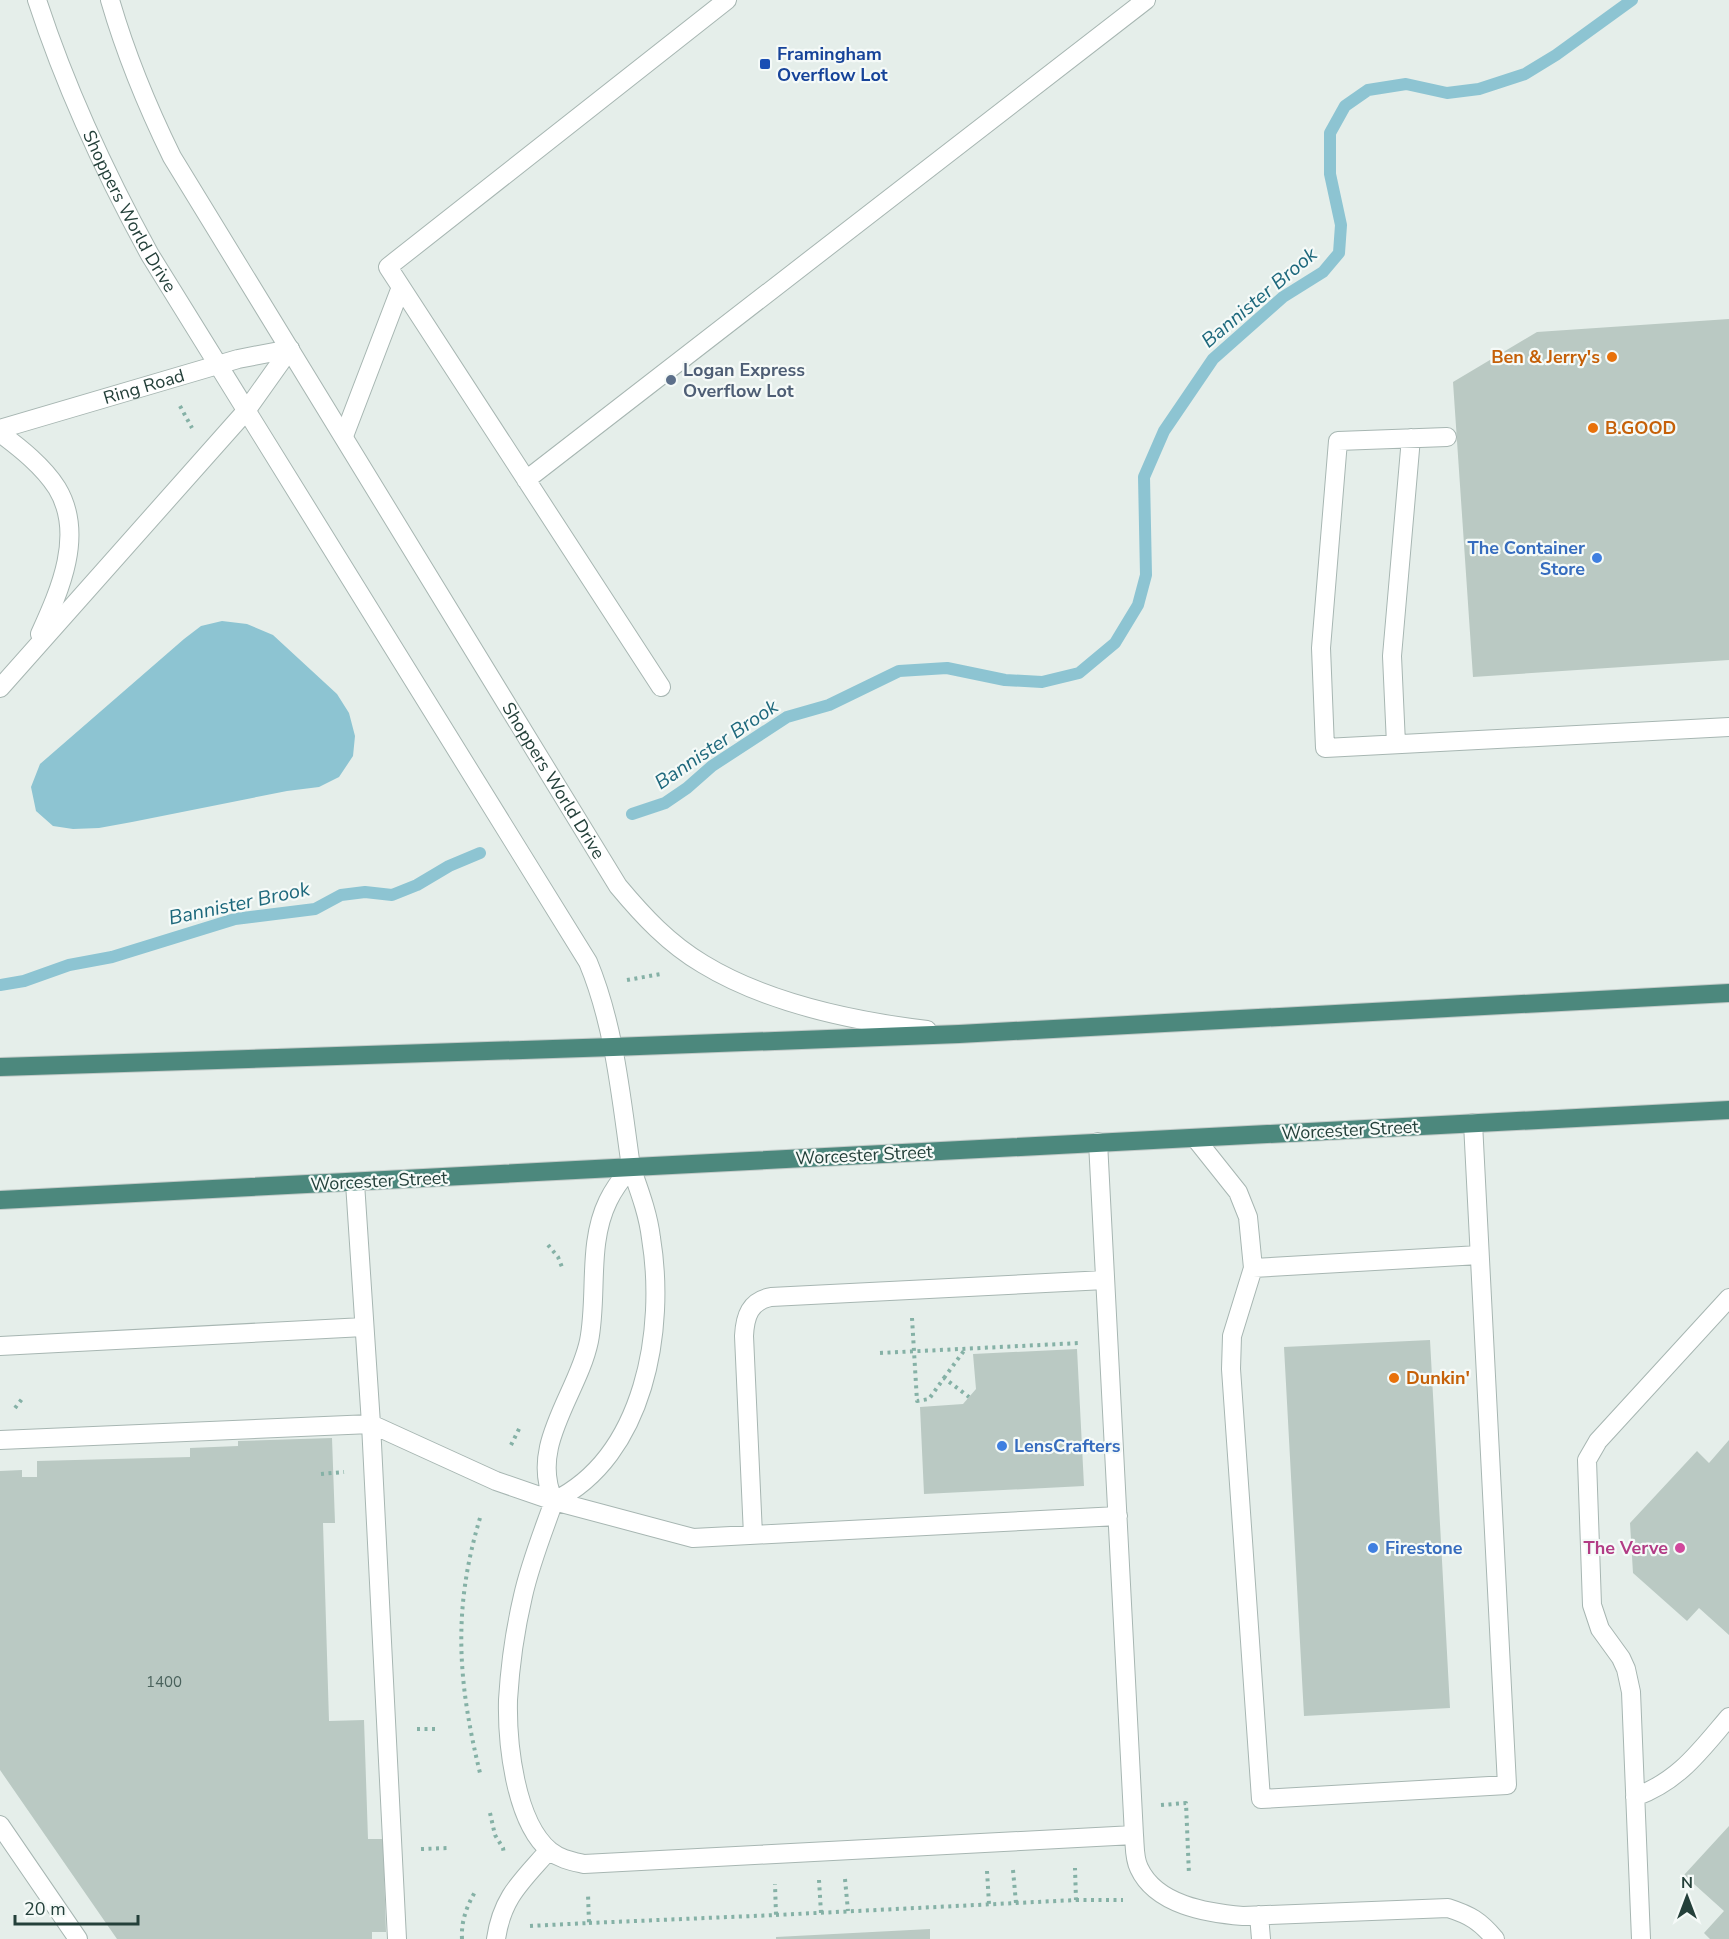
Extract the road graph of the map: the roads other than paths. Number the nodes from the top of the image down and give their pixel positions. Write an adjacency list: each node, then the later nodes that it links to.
1 (38, 0): 7 (street, Shoppers World Drive)
2 (110, 0): 6 (street, Shoppers World Drive)
3 (727, 0): 5 (street)
4 (1146, 0): 13 (street)
5 (401, 286): 10 (street); 13 (street)
6 (290, 349): 7 (street, Ring Road); 8 (street); 10 (street, Shoppers World Drive)
7 (218, 365): 8 (street, Shoppers World Drive); 9 (street, Ring Road)
8 (246, 411): 14 (street); 21 (street, Shoppers World Drive)
9 (0, 431): 14 (street)
10 (344, 436): 20 (street, Shoppers World Drive)
11 (1447, 437): 12 (street)
12 (1411, 438): 18 (street); 18 (street)
13 (526, 480): 15 (street)
14 (23, 662): 16 (street)
15 (661, 687)
16 (0, 688)
17 (1729, 727): 18 (street)
18 (1396, 744)
19 (1729, 993): 20 (highway)
20 (959, 1034): 21 (highway)
21 (613, 1047): 22 (highway); 27 (street, Shoppers World Drive)
22 (0, 1067)
23 (1729, 1110): 24 (highway, Worcester Street)
24 (1473, 1124): 25 (highway, Worcester Street); 30 (street)
25 (1195, 1138): 26 (highway, Worcester Street); 31 (street)
26 (1098, 1143): 27 (highway, Worcester Street); 32 (street)
27 (631, 1167): 28 (highway, Worcester Street); 38 (street); 38 (street, Shoppers World Drive)
28 (355, 1183): 29 (highway, Worcester Street); 34 (street)
29 (0, 1200)
30 (1479, 1255): 31 (street); 31 (street)
31 (1253, 1268)
32 (1106, 1280): 39 (street); 40 (street)
33 (1729, 1298): 42 (street)
34 (364, 1327): 35 (street); 36 (street)
35 (0, 1346)
36 (371, 1424): 37 (street); 38 (street); 48 (street)
37 (0, 1440)
38 (554, 1501): 40 (street); 45 (street)
39 (1118, 1516): 40 (street); 44 (street)
40 (753, 1535)
41 (1729, 1717): 42 (street)
42 (1635, 1797): 52 (street)
43 (0, 1825): 47 (street)
44 (1134, 1835): 45 (street); 46 (street)
45 (549, 1850): 49 (street)
46 (1259, 1916): 50 (street); 51 (street)
47 (78, 1939)
48 (397, 1939)
49 (496, 1939)
50 (1261, 1939)
51 (1495, 1939)
52 (1641, 1939)

